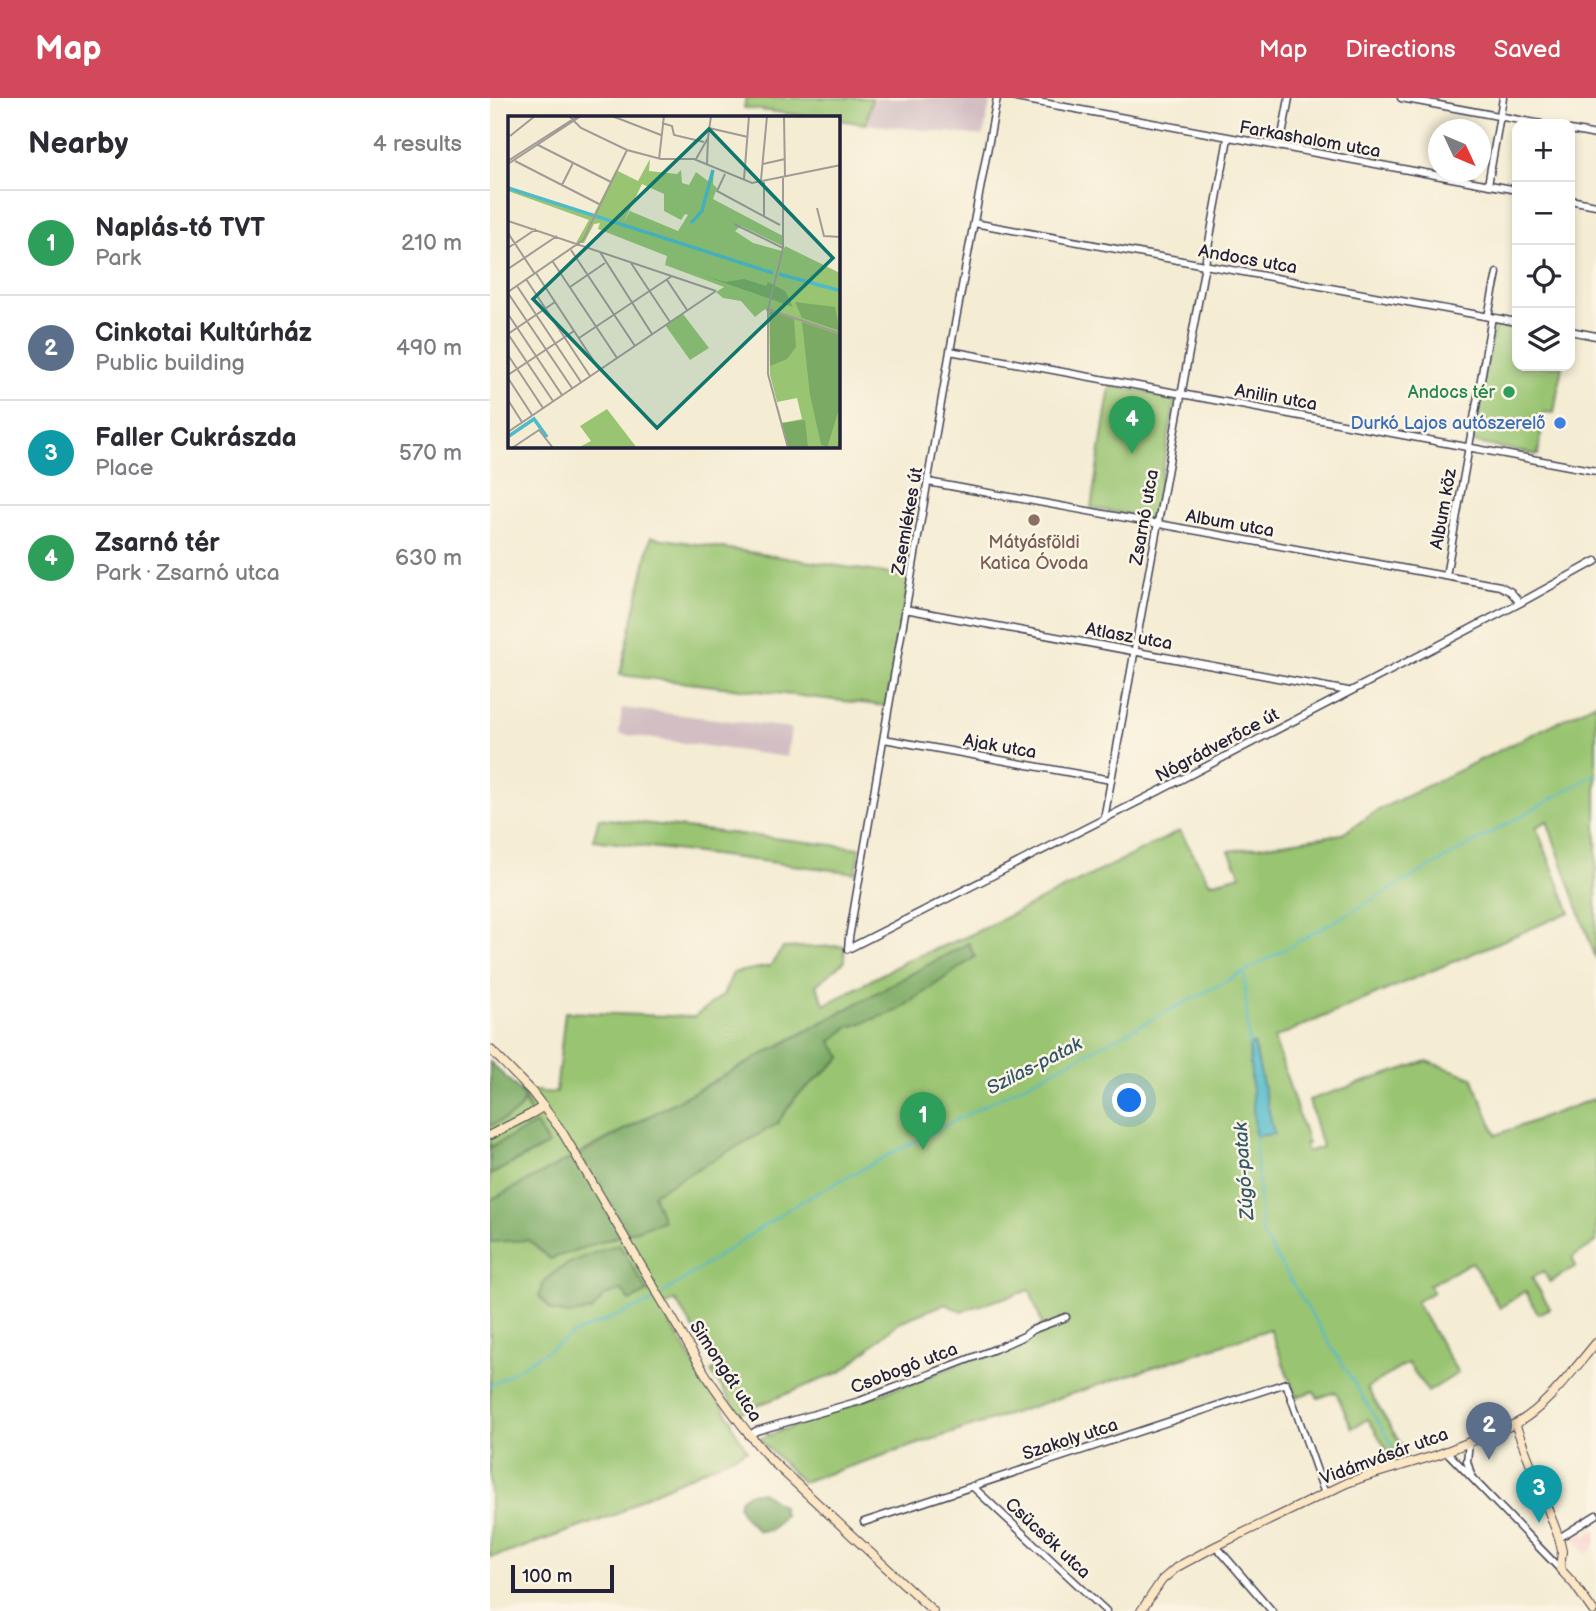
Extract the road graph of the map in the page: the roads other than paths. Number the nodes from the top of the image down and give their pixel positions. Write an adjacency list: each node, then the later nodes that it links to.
1 (997, 98): 16 (street, Zsemlékes út)
2 (1016, 98): 10 (street, Farkashalom utca)
3 (1289, 98): 11 (street)
4 (1401, 98): 6 (street)
5 (1503, 98): 6 (street)
6 (1500, 116): 7 (street); 12 (street)
7 (1515, 119)
8 (1575, 131): 9 (street)
9 (1596, 135)
10 (1228, 138): 11 (street, Farkashalom utca); 17 (street, Zsarnó utca)
11 (1280, 147): 12 (street, Farkashalom utca)
12 (1488, 185): 13 (street, Farkashalom utca)
13 (1512, 189)
14 (1575, 201): 15 (street)
15 (1596, 205)
16 (974, 223): 17 (street, Andocs utca); 23 (street, Zsemlékes út)
17 (1205, 265): 19 (street, Andocs utca); 24 (street, Zsarnó utca)
18 (1497, 273): 19 (street)
19 (1490, 317): 20 (street, Andocs utca); 25 (street)
20 (1512, 321)
21 (1575, 332): 22 (street)
22 (1596, 336)
23 (950, 351): 24 (street, Anilin utca); 27 (street, Zsemlékes út)
24 (1181, 394): 25 (street, Anilin utca); 28 (street, Zsarnó utca)
25 (1469, 446): 26 (street, Anilin utca); 30 (street, Album köz)
26 (1596, 471)
27 (928, 482): 28 (street, Album utca); 32 (street, Zsemlékes út)
28 (1157, 524): 30 (street, Album utca); 33 (street, Zsarnó utca)
29 (1596, 561): 31 (street, Nógrádverőce út)
30 (1446, 576): 31 (street, Album utca)
31 (1520, 603): 34 (street, Nógrádverőce út)
32 (905, 609): 33 (street, Atlasz utca); 35 (street, Zsemlékes út)
33 (1134, 651): 34 (street, Atlasz utca); 36 (street, Zsarnó utca)
34 (1349, 691): 37 (street, Nógrádverőce út)
35 (884, 739): 36 (street, Ajak utca); 38 (street, Zsemlékes út)
36 (1111, 780): 37 (street, Zsarnó utca)
37 (1104, 819): 38 (street, Nógrádverőce út)
38 (848, 949)
39 (490, 1049): 40 (main road, Simongát utca)
40 (544, 1106): 41 (main road); 45 (main road, Simongát utca)
41 (490, 1135)
42 (1066, 1317): 45 (street, Csobogó utca)
43 (1596, 1343): 44 (main road, Vidámvásár utca)
44 (1516, 1424): 46 (main road, Vidámvásár utca); 53 (main road)
45 (749, 1436): 56 (main road, Simongát utca)
46 (1469, 1442): 47 (main road, Vidámvásár utca); 48 (street)
47 (1446, 1451): 48 (street); 50 (main road, Vidámvásár utca)
48 (1471, 1477): 55 (street)
49 (972, 1486): 50 (street, Szakoly utca); 52 (street, Szakoly utca); 57 (street, Csücsök utca)
50 (1325, 1494): 54 (main road, Vidámvásár utca)
51 (1596, 1515): 53 (street)
52 (864, 1522)
53 (1559, 1538): 55 (main road)
54 (1216, 1546): 58 (main road, Vidámvásár utca); 59 (street)
55 (1560, 1569): 60 (main road)
56 (933, 1611)
57 (1106, 1611)
58 (1141, 1611)
59 (1272, 1611)
60 (1593, 1611)

